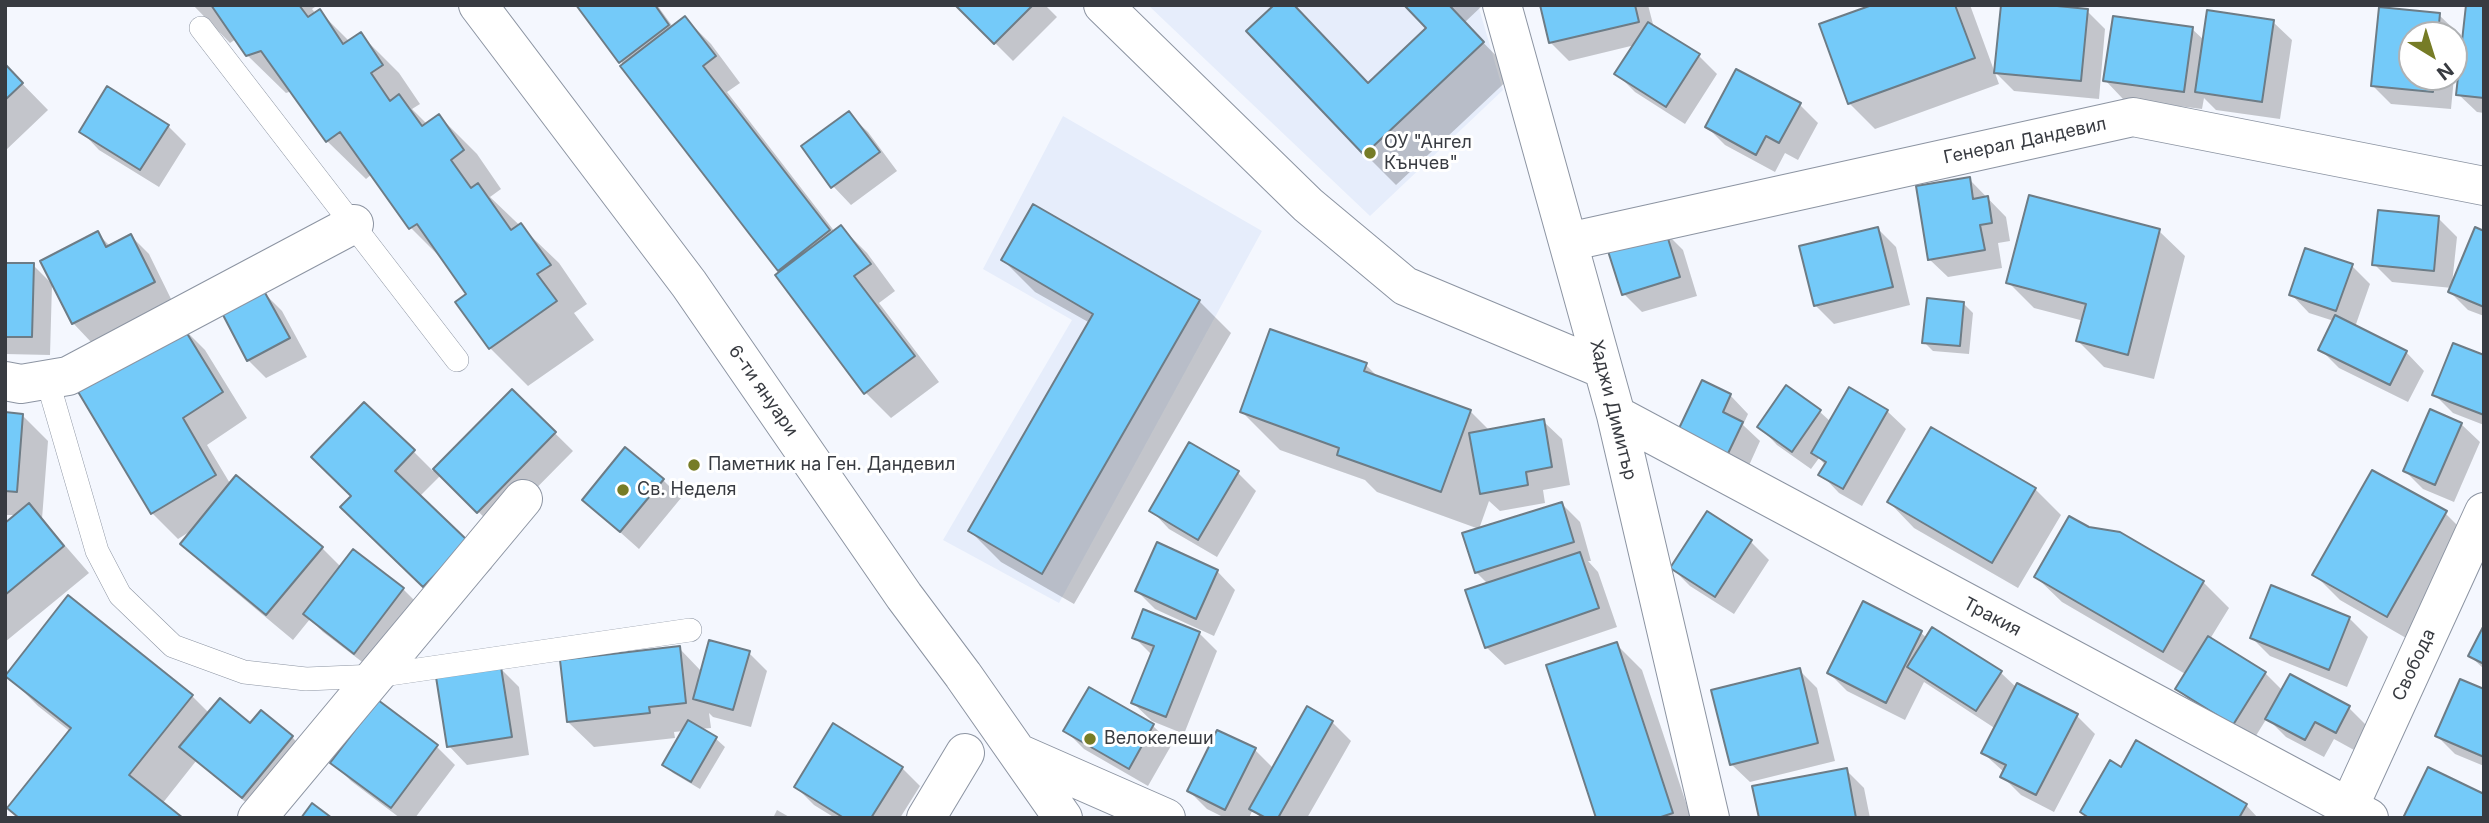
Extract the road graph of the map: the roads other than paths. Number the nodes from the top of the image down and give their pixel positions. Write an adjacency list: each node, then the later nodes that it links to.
1 (478, 5): 18 (street, 6-ти януари)
2 (1103, 5): 9 (street)
3 (1502, 5): 7 (street, Хаджи Димитър)
4 (201, 29): 6 (lane)
5 (2484, 186): 7 (street, Генерал Дандевил)
6 (354, 224): 8 (lane); 10 (street)
7 (1568, 242): 9 (street, Хаджи Димитър)
8 (457, 360)
9 (1603, 369): 12 (street, Хаджи Димитър)
10 (47, 379): 11 (street); 16 (lane)
11 (5, 381)
12 (1616, 415): 19 (street, Тракия); 24 (street, Хаджи Димитър)
13 (523, 499): 16 (street)
14 (2484, 512): 19 (street, Свобода)
15 (690, 629): 16 (lane)
16 (376, 676): 20 (street)
17 (965, 753): 21 (street)
18 (1018, 753): 22 (street, 6-ти януари); 23 (street)
19 (2354, 815)
20 (257, 818)
21 (926, 818)
22 (1063, 818)
23 (1166, 818)
24 (1710, 818)

